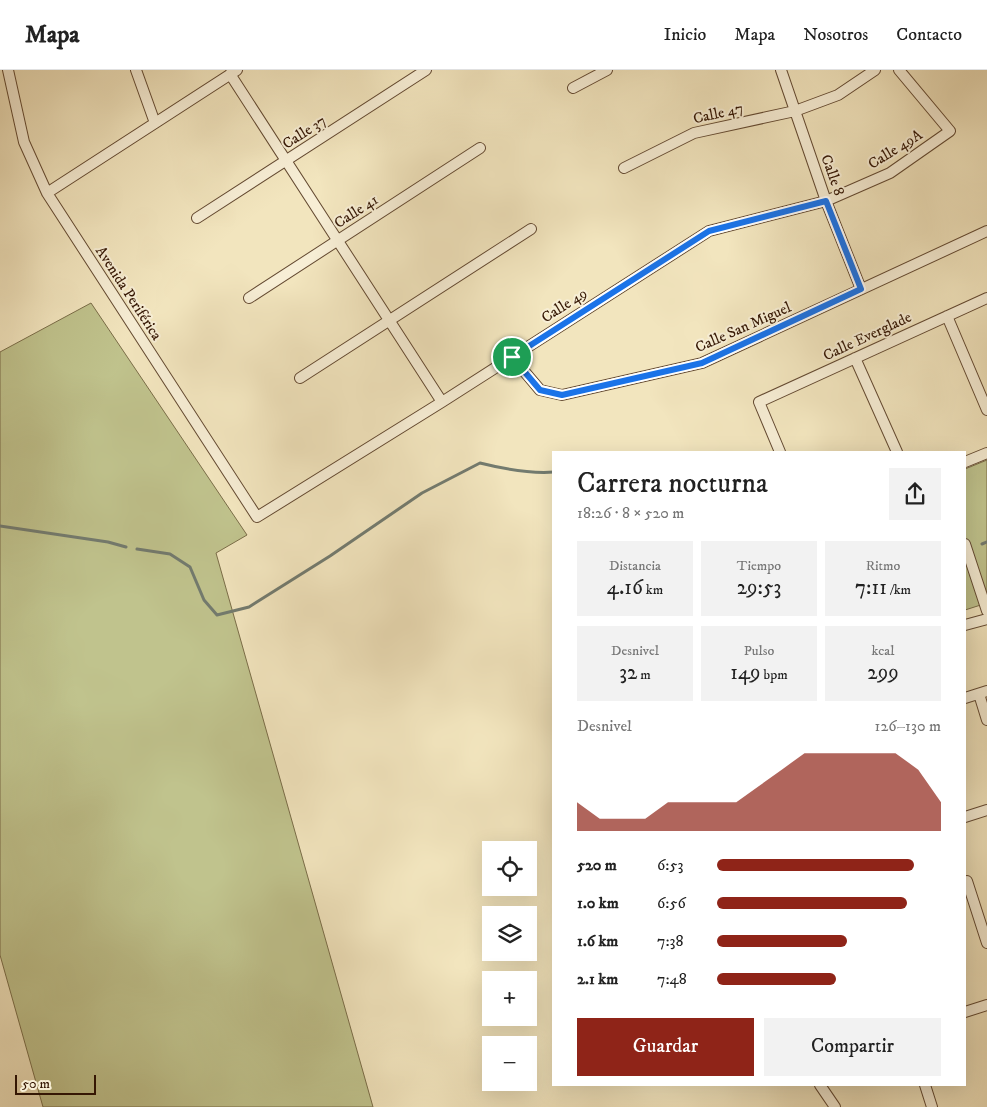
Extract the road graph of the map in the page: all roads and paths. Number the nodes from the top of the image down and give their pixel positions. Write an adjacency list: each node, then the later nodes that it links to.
1 (8, 70): 15 (street, Avenida Periférica)
2 (136, 70): 11 (street)
3 (426, 70): 13 (street, Calle 37)
4 (607, 70): 9 (street)
5 (781, 70): 10 (street, Calle 8)
6 (875, 70): 10 (street, Calle 47)
7 (900, 70): 16 (street, Calle 49A)
8 (233, 72): 11 (street); 13 (street)
9 (573, 88)
10 (795, 111): 14 (street, Calle 47); 16 (street, Calle 8)
11 (155, 123): 15 (street)
12 (480, 148): 20 (street, Calle 41)
13 (286, 161): 17 (street, Calle 37); 20 (street)
14 (624, 168)
15 (46, 193): 35 (street, Avenida Periférica)
16 (826, 201): 21 (street, Calle 8); 26 (street, Calle 49)
17 (197, 218)
18 (531, 229): 25 (street)
19 (987, 231): 21 (street, Calle San Miguel)
20 (338, 241): 22 (street, Calle 41); 25 (street)
21 (861, 289): 26 (street, Calle San Miguel)
22 (249, 298)
23 (987, 298): 24 (street, Calle Everglade)
24 (946, 316): 27 (street, Calle Everglade); 30 (street)
25 (389, 321): 28 (street); 29 (street)
26 (512, 357): 29 (street, Calle 49)
27 (855, 358): 31 (street, Calle Everglade); 32 (street)
28 (300, 378)
29 (442, 402): 35 (street, Calle 49)
30 (987, 410)
31 (780, 451)
32 (897, 451)
33 (987, 453): 34 (street)
34 (966, 462)
35 (257, 517)
36 (966, 547): 37 (street)
37 (987, 611)
38 (987, 619): 39 (street)
39 (966, 625)
40 (983, 693): 41 (street); 42 (street)
41 (966, 698)
42 (987, 720)
43 (987, 810): 44 (street)
44 (966, 817)
45 (967, 881): 46 (street)
46 (987, 943)
47 (987, 1005): 48 (street)
48 (966, 1012)
49 (821, 1086): 51 (street)
50 (925, 1086): 52 (street)
51 (835, 1107)
52 (932, 1107)

